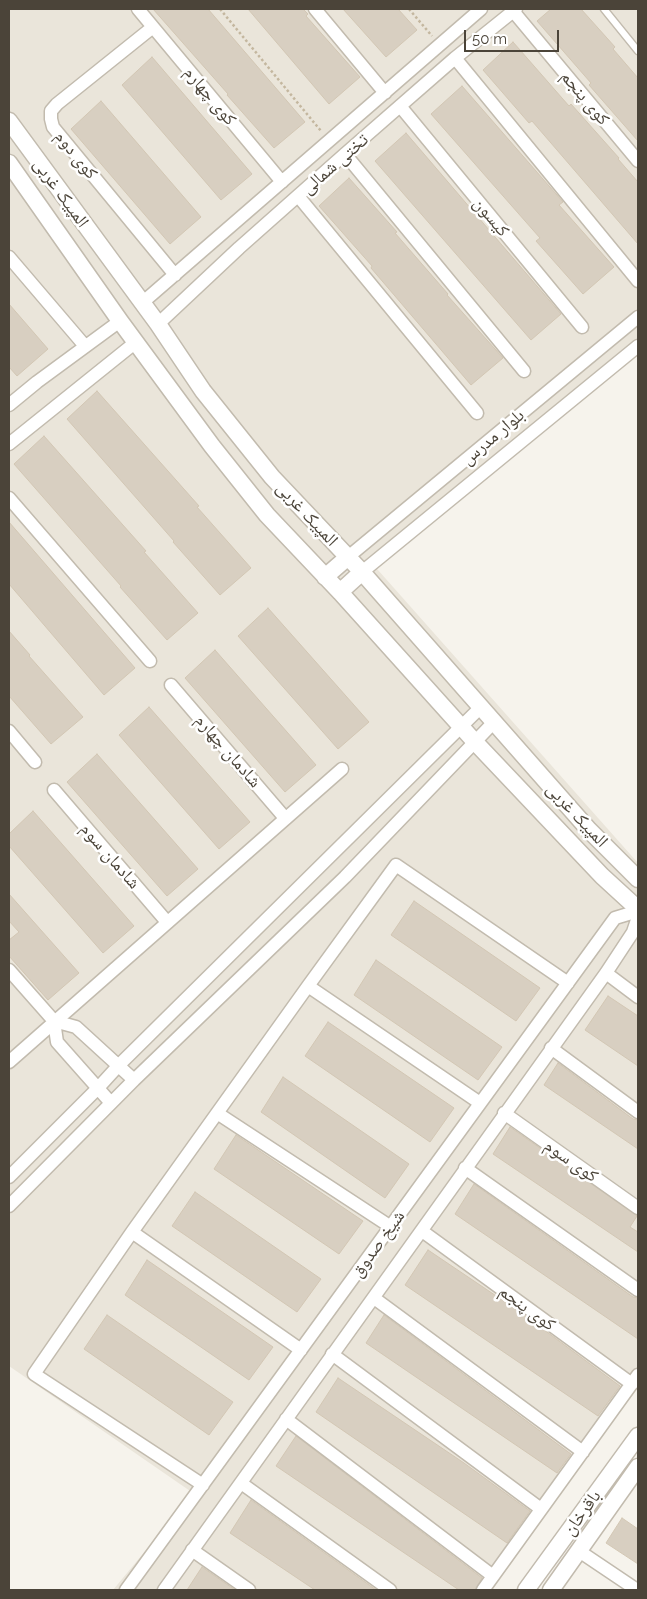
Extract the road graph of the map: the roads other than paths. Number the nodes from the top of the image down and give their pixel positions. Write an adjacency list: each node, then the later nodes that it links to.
1 (138, 9): 6 (street, کوی چهارم)
2 (315, 9): 9 (street)
3 (481, 9): 9 (street, تختی شمالی)
4 (604, 9): 7 (lane)
5 (515, 10): 8 (street, تختی شمالی); 13 (street, کوی پنجم)
6 (153, 27): 15 (street, کوی چهارم); 18 (street, کوی دوم)
7 (638, 51)
8 (455, 58): 10 (street, تختی شمالی); 19 (street)
9 (385, 93): 15 (street, تختی شمالی)
10 (400, 106): 12 (street, تختی شمالی); 24 (street, کیسون)
11 (9, 121): 20 (street, المپیک غربی)
12 (345, 154): 16 (street, تختی شمالی); 28 (street)
13 (638, 161)
14 (9, 163): 22 (street, المپیک غربی)
15 (282, 182): 18 (street, تختی شمالی)
16 (298, 196): 23 (street, تختی شمالی); 30 (street)
17 (9, 257): 26 (street)
18 (175, 275): 20 (street, تختی شمالی)
19 (638, 281)
20 (142, 302): 22 (street); 23 (street, المپیک غربی)
21 (638, 317): 33 (street, بلوار مدرس)
22 (120, 321): 25 (street, المپیک غربی); 26 (street)
23 (158, 324): 25 (street); 33 (street, المپیک غربی)
24 (582, 327)
25 (136, 342): 31 (street); 35 (street, المپیک غربی)
26 (85, 346): 29 (street)
27 (638, 346): 34 (street, بلوار مدرس)
28 (524, 371)
29 (9, 406)
30 (477, 413)
31 (9, 444)
32 (9, 498): 37 (street)
33 (348, 557): 34 (street, المپیک غربی); 35 (street)
34 (362, 572): 36 (street); 39 (street, المپیک غربی)
35 (326, 577): 36 (street, المپیک غربی)
36 (340, 592): 41 (street, المپیک غربی)
37 (150, 661)
38 (171, 685): 47 (street, شادمان چهارم)
39 (481, 707): 40 (street, المپیک غربی); 41 (street)
40 (494, 722): 43 (street); 48 (street, المپیک غربی)
41 (460, 726): 43 (street, المپیک غربی); 60 (street)
42 (9, 731): 44 (street)
43 (475, 742): 49 (street, المپیک غربی); 61 (street)
44 (35, 762)
45 (342, 769): 47 (street)
46 (54, 790): 51 (street, شادمان سوم)
47 (286, 818): 51 (street)
48 (638, 879)
49 (638, 910): 54 (street, شیخ صدوق)
50 (638, 917): 53 (street, شیخ صدوق)
51 (167, 922): 57 (street)
52 (9, 970): 57 (street)
53 (606, 973): 56 (street); 58 (street, شیخ صدوق)
54 (568, 983): 55 (street); 64 (street, شیخ صدوق)
55 (308, 986): 64 (street); 66 (street)
56 (638, 997)
57 (54, 1021): 59 (street); 60 (street); 62 (street)
58 (551, 1048): 65 (street); 67 (street, شیخ صدوق)
59 (9, 1062)
60 (119, 1065): 61 (street); 62 (street)
61 (134, 1080): 63 (street)
62 (98, 1088): 63 (street); 69 (street)
63 (111, 1103): 70 (street)
64 (480, 1104): 72 (street, شیخ صدوق)
65 (638, 1112)
66 (217, 1113): 72 (street); 74 (street)
67 (504, 1113): 68 (street, شیخ صدوق); 71 (street, کوی سوم)
68 (465, 1168): 73 (street, شیخ صدوق); 75 (street)
69 (9, 1176)
70 (9, 1206)
71 (638, 1208)
72 (391, 1227): 77 (street, شیخ صدوق)
73 (422, 1231): 76 (street, شیخ صدوق); 79 (street, کوی پنجم)
74 (132, 1232): 77 (street); 85 (street)
75 (638, 1290)
76 (374, 1298): 78 (street, شیخ صدوق); 82 (street)
77 (301, 1350): 85 (street, شیخ صدوق)
78 (332, 1354): 80 (street, شیخ صدوق); 86 (street)
79 (635, 1380): 82 (street)
80 (286, 1419): 84 (street, شیخ صدوق); 89 (street)
81 (638, 1436): 95 (street, باقرخان)
82 (583, 1452): 86 (street)
83 (638, 1467): 88 (street, باقرخان)
84 (241, 1483): 87 (street, شیخ صدوق); 93 (street)
85 (203, 1485): 90 (street, شیخ صدوق)
86 (541, 1509): 89 (street)
87 (192, 1550): 91 (street, شیخ صدوق); 92 (street)
88 (578, 1551): 96 (street, باقرخان); 97 (street)
89 (493, 1576): 94 (street)
90 (126, 1590)
91 (164, 1590)
92 (249, 1590)
93 (390, 1590)
94 (483, 1590)
95 (526, 1590)
96 (551, 1590)
97 (637, 1590)

